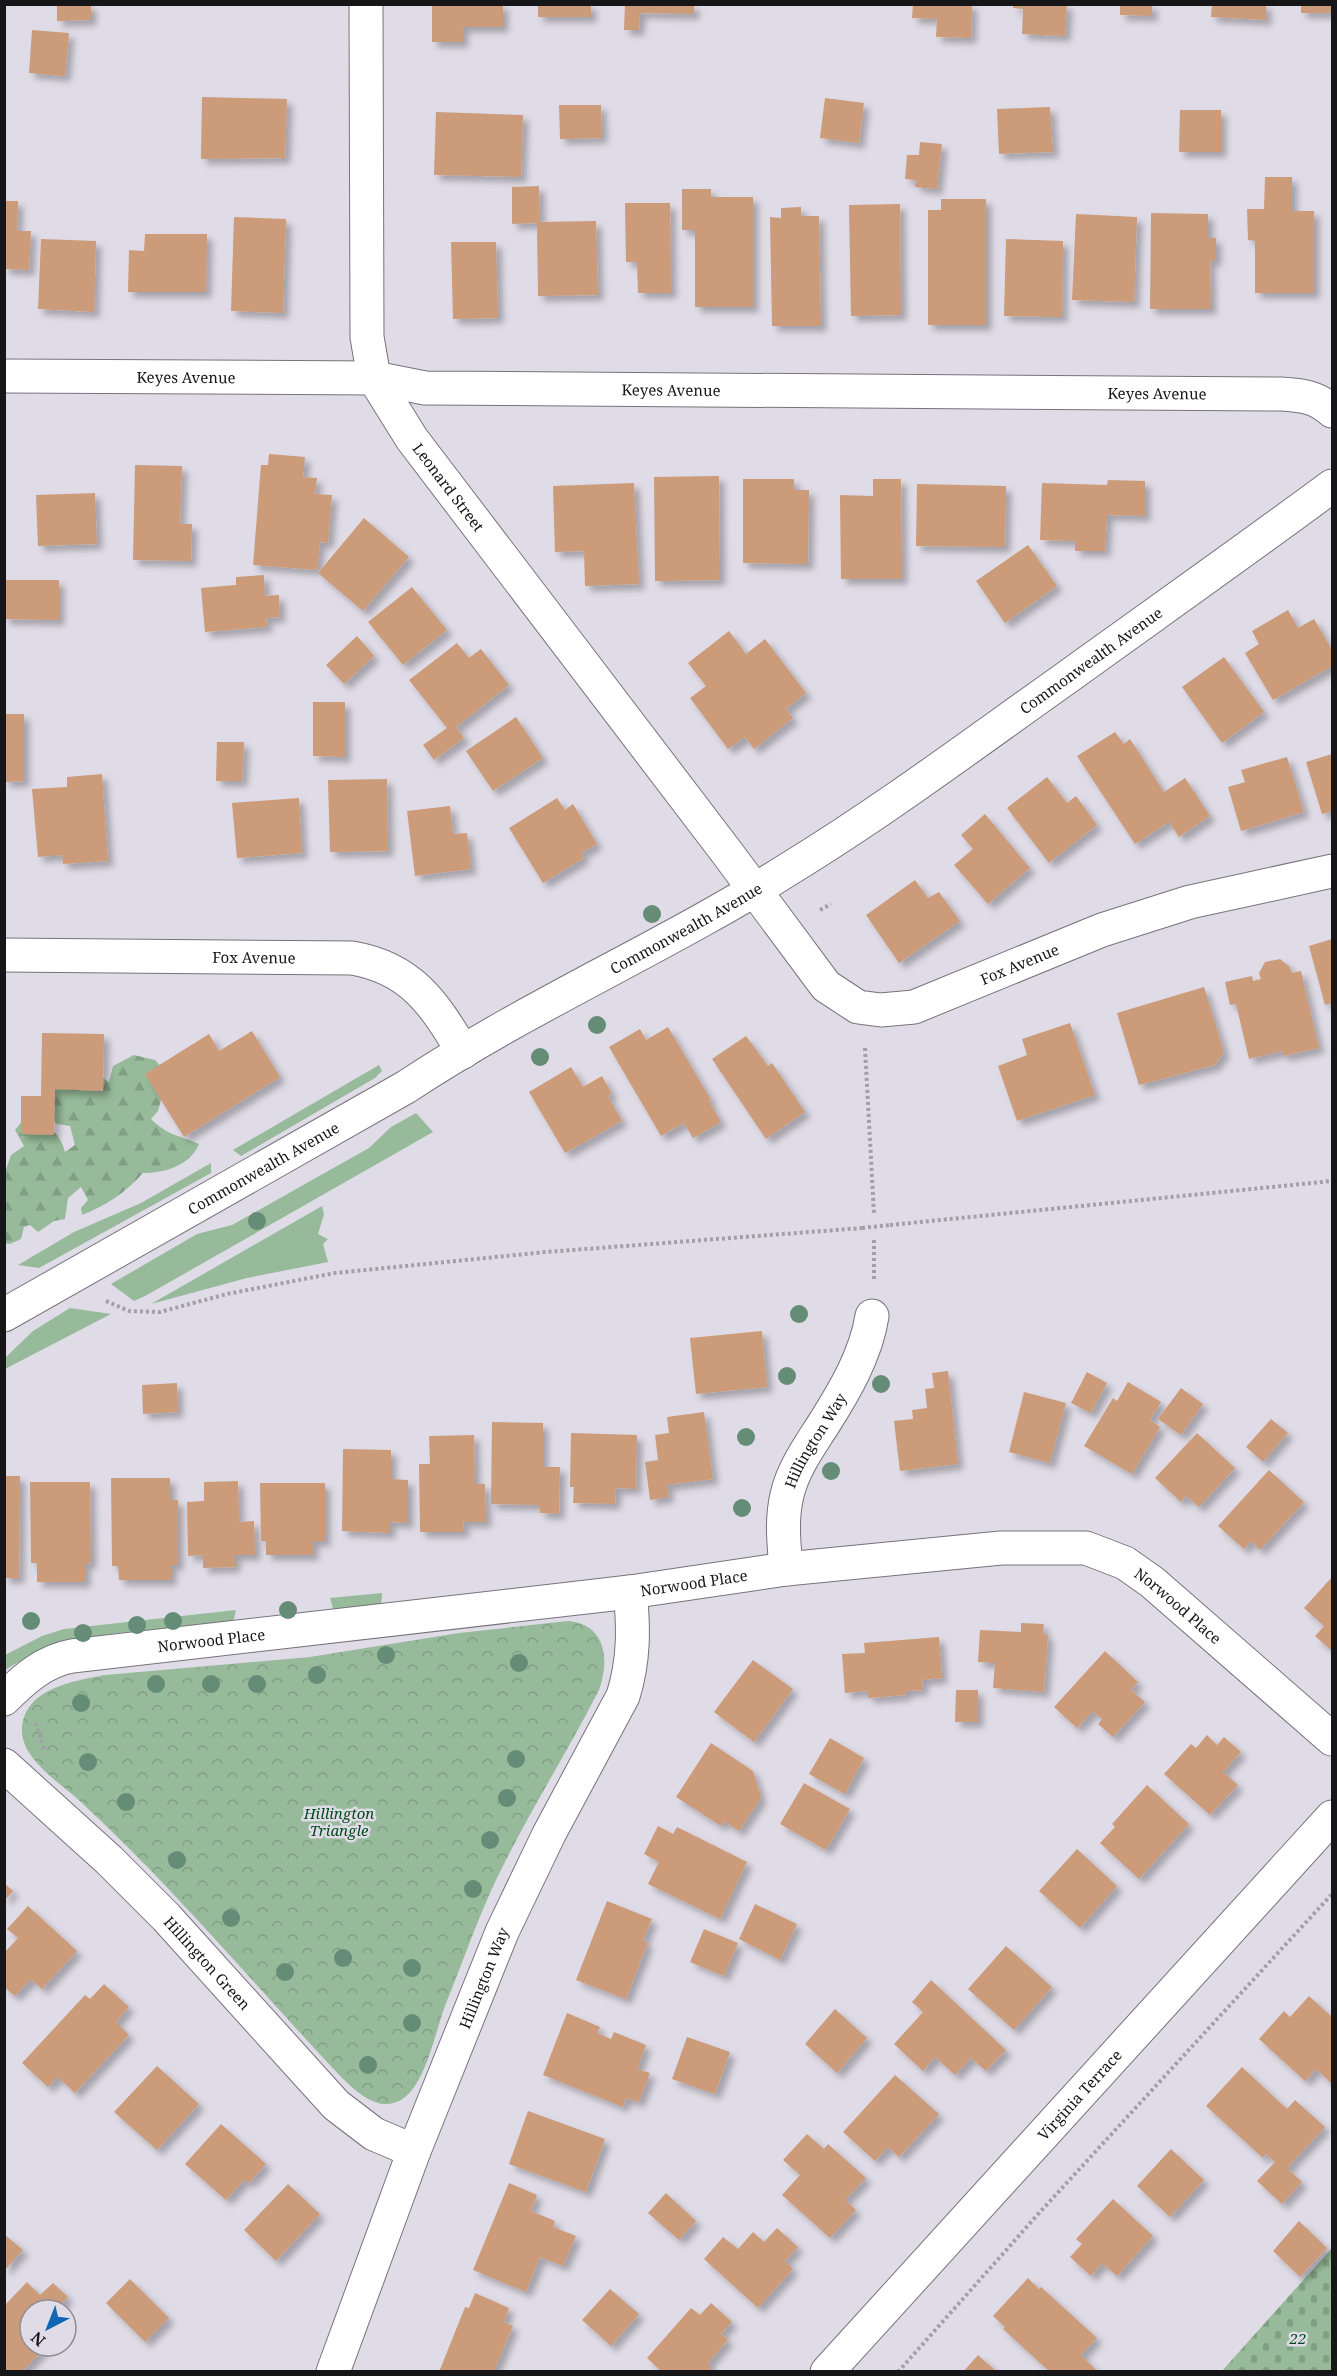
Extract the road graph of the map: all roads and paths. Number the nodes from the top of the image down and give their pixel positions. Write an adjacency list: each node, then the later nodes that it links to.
1 (366, 4): 3 (street, Leonard Street)
2 (4, 376): 3 (street, Keyes Avenue)
3 (374, 378): 4 (street, Keyes Avenue); 7 (street, Leonard Street)
4 (1332, 411)
5 (1332, 486): 7 (street, Commonwealth Avenue)
6 (1332, 871): 11 (street, Fox Avenue)
7 (755, 890): 11 (street, Fox Avenue); 12 (street, Commonwealth Avenue)
8 (831, 904): 9 (path)
9 (820, 910)
10 (4, 955): 12 (street, Fox Avenue)
11 (865, 1008): 14 (path)
12 (463, 1052): 16 (street, Commonwealth Avenue)
13 (1332, 1181): 15 (path, bridge)
14 (874, 1214)
15 (98, 1299)
16 (4, 1315)
17 (873, 1316): 18 (street, Hillington Way)
18 (786, 1569): 19 (street, Norwood Place); 22 (street, Norwood Place)
19 (630, 1592): 20 (street, Norwood Place); 27 (street, Hillington Way)
20 (4, 1699)
21 (35, 1722): 23 (path)
22 (1332, 1739)
23 (45, 1758)
24 (4, 1765): 27 (street, Hillington Green)
25 (1332, 1817): 29 (street, Virginia Terrace)
26 (1332, 1894): 30 (path)
27 (414, 2151): 28 (street, Hillington Way)
28 (333, 2372)
29 (827, 2372)
30 (898, 2372)

